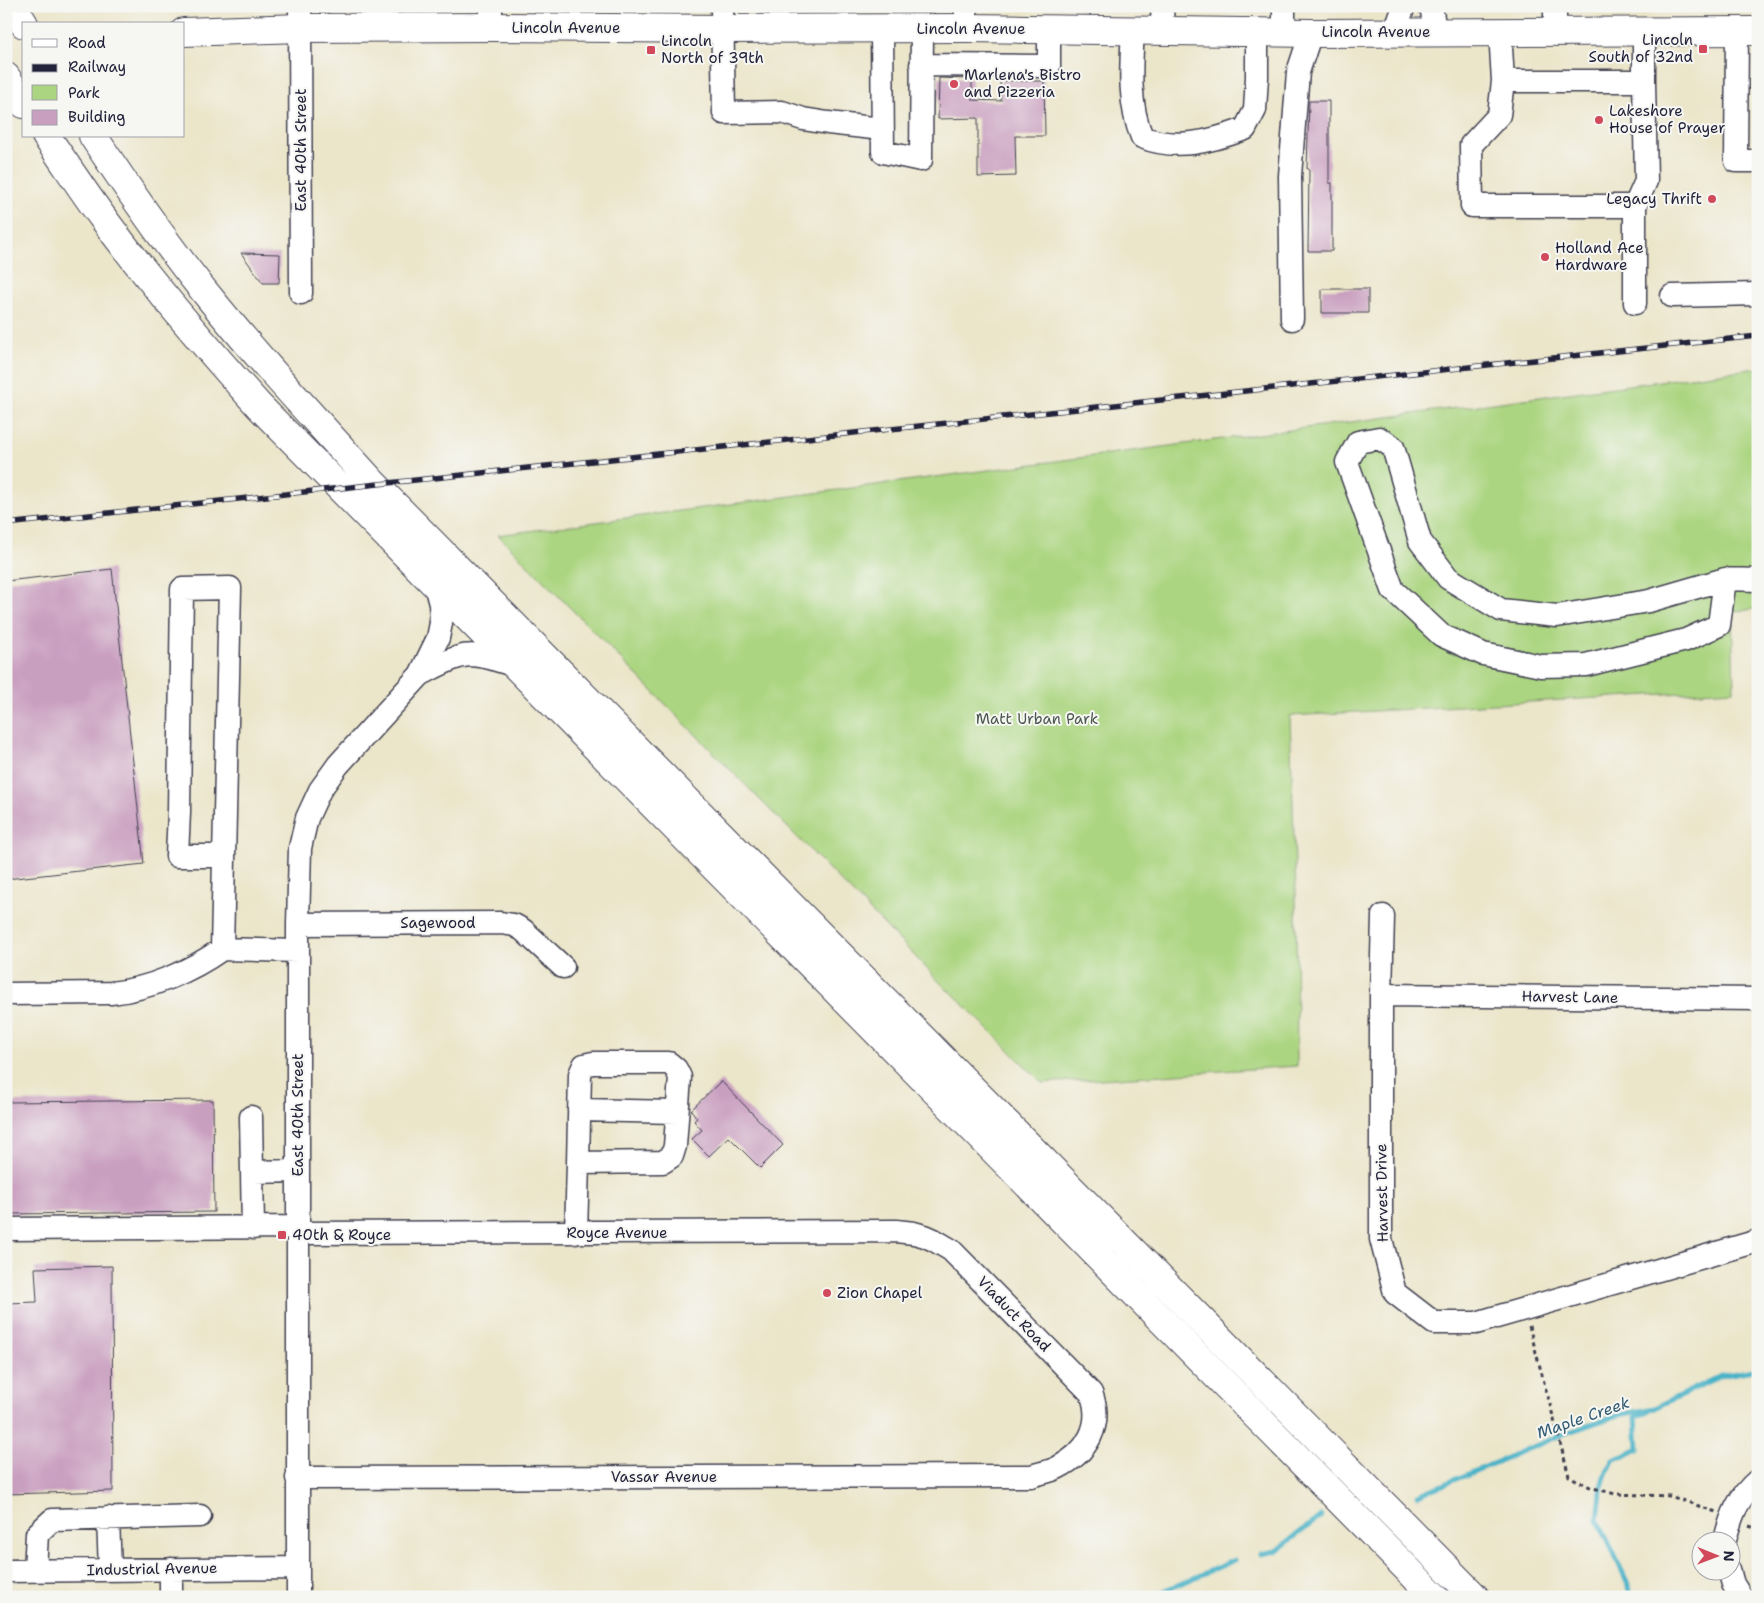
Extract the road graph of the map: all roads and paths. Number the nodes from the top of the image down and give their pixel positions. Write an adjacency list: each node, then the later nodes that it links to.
1 (14, 6): 11 (main road)
2 (1404, 6): 20 (street)
3 (301, 17): 4 (main road, Lincoln Avenue); 18 (main road, Lincoln Avenue); 35 (street, East 40th Street)
4 (491, 17): 6 (main road, Lincoln Avenue)
5 (966, 17): 13 (main road, Lincoln Avenue); 14 (main road, Lincoln Avenue)
6 (723, 18): 12 (main road, Lincoln Avenue); 30 (street)
7 (1163, 18): 15 (main road, Lincoln Avenue); 19 (main road, Lincoln Avenue)
8 (1284, 19): 19 (main road, Lincoln Avenue); 22 (main road, Lincoln Avenue)
9 (1432, 19): 20 (main road, Lincoln Avenue); 21 (main road, Lincoln Avenue)
10 (1555, 19): 16 (main road, Lincoln Avenue); 21 (main road, Lincoln Avenue)
11 (23, 22)
12 (882, 28): 13 (main road, Lincoln Avenue); 30 (street)
13 (922, 28): 25 (street)
14 (1049, 29): 15 (main road, Lincoln Avenue); 25 (street)
15 (1133, 30): 19 (street)
16 (1644, 31): 17 (main road, Lincoln Avenue); 28 (street)
17 (1748, 31): 33 (street)
18 (185, 32)
19 (1257, 32)
20 (1395, 32): 22 (main road, Lincoln Avenue)
21 (1500, 32): 27 (street)
22 (1311, 33): 39 (street)
23 (6, 34): 24 (main road)
24 (22, 34)
25 (921, 65): 30 (street)
26 (6, 77): 29 (main road)
27 (1503, 80): 28 (street); 34 (street)
28 (1644, 81): 34 (street)
29 (22, 101)
30 (882, 129)
31 (47, 138): 42 (main road)
32 (94, 138): 84 (main road)
33 (1758, 160)
34 (1635, 206): 38 (street)
35 (300, 293)
36 (1758, 294): 37 (street)
37 (1672, 296)
38 (1634, 303)
39 (1292, 319)
40 (1725, 579): 40 (street); 41 (street)
41 (1758, 580)
42 (435, 585): 43 (main road); 44 (street)
43 (516, 666): 44 (street); 83 (main road)
44 (420, 675): 47 (street, East 40th Street)
45 (224, 856): 45 (street); 48 (street)
46 (1383, 916): 52 (street, Harvest Drive)
47 (298, 924): 49 (street, East 40th Street); 50 (street, Sagewood)
48 (222, 949): 49 (street); 51 (street)
49 (298, 951): 58 (street, East 40th Street)
50 (562, 967)
51 (6, 994)
52 (1381, 995): 53 (street, Harvest Lane); 66 (street, Harvest Drive)
53 (1758, 999)
54 (579, 1110): 55 (street); 55 (street); 57 (street)
55 (677, 1112): 57 (street)
56 (251, 1117): 59 (street)
57 (578, 1163): 63 (street)
58 (298, 1171): 59 (street); 62 (street, East 40th Street)
59 (252, 1172): 60 (street)
60 (253, 1228): 61 (street, Royce Avenue); 62 (street, Royce Avenue)
61 (6, 1229)
62 (299, 1230): 63 (street, Royce Avenue); 68 (street, East 40th Street)
63 (576, 1233): 64 (street, Royce Avenue)
64 (934, 1240): 67 (street, Viaduct Road)
65 (1758, 1241): 66 (street, Harvest Drive)
66 (1525, 1309): 72 (path)
67 (1091, 1393): 68 (street, Vassar Avenue)
68 (298, 1478): 75 (street, East 40th Street)
69 (1758, 1480): 72 (street)
70 (200, 1516): 71 (street)
71 (108, 1518): 77 (street); 78 (street)
72 (1730, 1518): 73 (path); 74 (street)
73 (1758, 1529)
74 (1727, 1530)
75 (298, 1568): 76 (street, Industrial Avenue); 82 (street, East 40th Street)
76 (171, 1569): 78 (street, Industrial Avenue); 81 (street)
77 (35, 1570): 78 (street, Industrial Avenue); 79 (street, Industrial Avenue)
78 (110, 1570)
79 (6, 1571)
80 (1732, 1580): 85 (street)
81 (172, 1597)
82 (298, 1597)
83 (1435, 1597)
84 (1475, 1597)
85 (1741, 1597)

